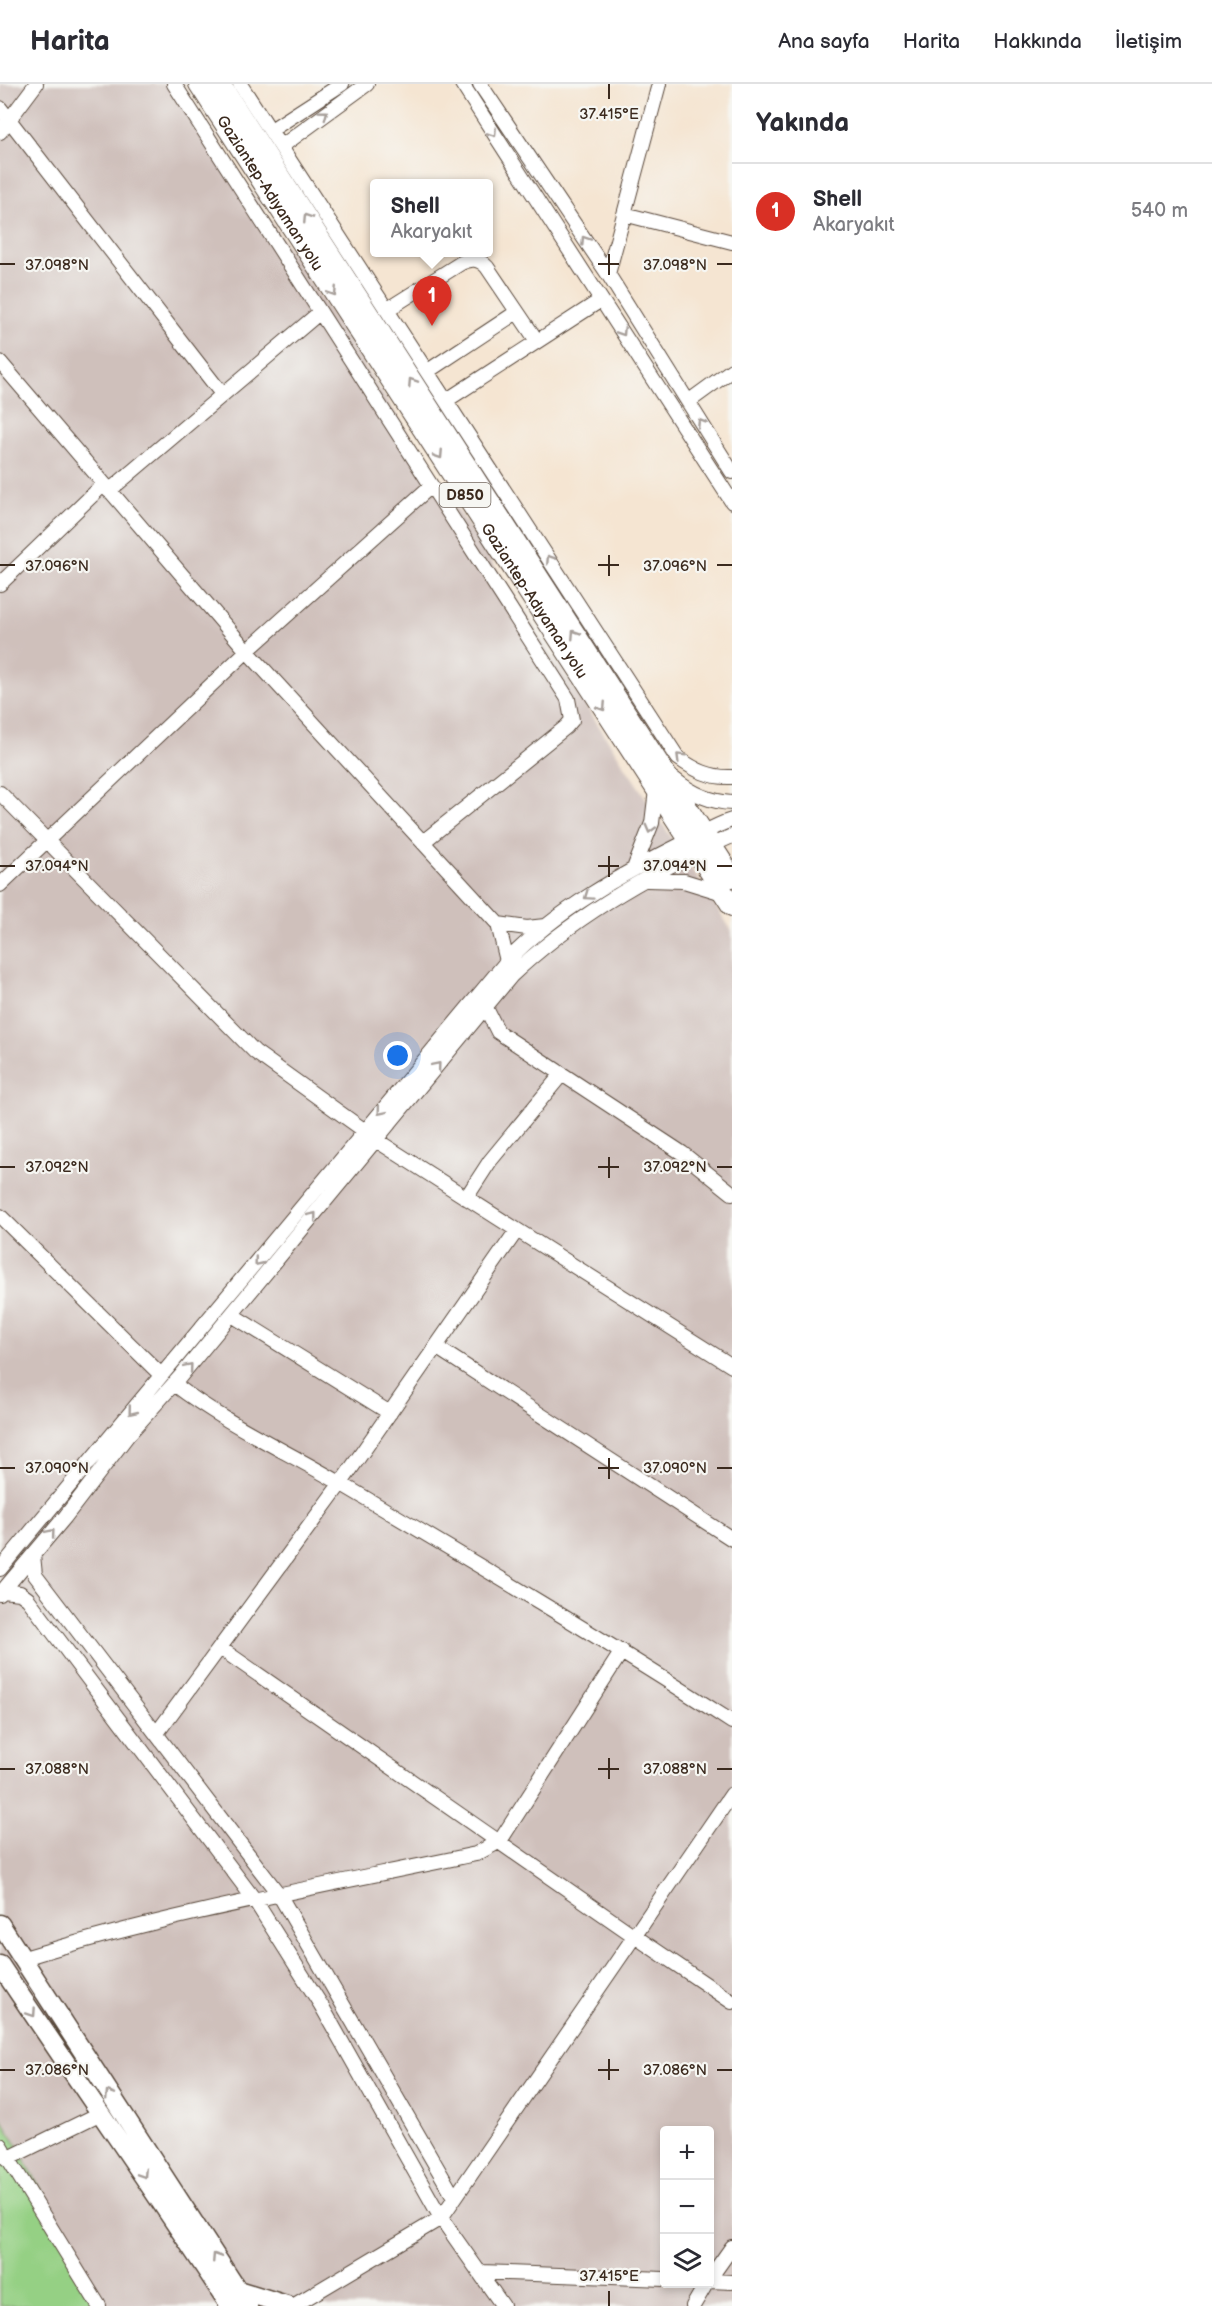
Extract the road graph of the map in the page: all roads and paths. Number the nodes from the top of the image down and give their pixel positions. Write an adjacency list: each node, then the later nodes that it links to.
1 (36, 84): 12 (street)
2 (174, 84): 22 (street)
3 (199, 84): 38 (highway, Gaziantep-Adıyaman yolu / D850, one-way to 38)
4 (220, 84): 36 (highway, Gaziantep-Adıyaman yolu / D850, one-way to 4)
5 (240, 84): 13 (street)
6 (342, 84): 13 (street)
7 (367, 84): 15 (street, one-way to 7)
8 (462, 84): 19 (street, one-way to 19)
9 (480, 84): 18 (street, one-way to 9)
10 (659, 84): 16 (street)
11 (0, 108): 12 (street)
12 (10, 119): 14 (street); 27 (street)
13 (271, 130): 15 (street)
14 (0, 132)
15 (282, 146): 20 (street)
16 (624, 214): 17 (street); 18 (street)
17 (732, 242)
18 (608, 274): 29 (street)
19 (601, 300): 23 (street); 33 (street, one-way to 33)
20 (388, 309): 21 (street); 26 (street)
21 (517, 312): 23 (street); 26 (street)
22 (319, 313): 27 (street); 31 (street)
23 (537, 341): 28 (street)
24 (0, 362): 32 (street)
25 (732, 370): 29 (street)
26 (428, 371): 28 (street)
27 (222, 394): 32 (street)
28 (447, 400): 37 (street, one-way to 28)
29 (688, 402): 30 (street, one-way to 29)
30 (732, 472)
31 (431, 486): 35 (street); 44 (street)
32 (107, 487): 34 (street); 35 (street)
33 (732, 502)
34 (0, 584)
35 (247, 651): 43 (street); 44 (street)
36 (661, 767): 40 (street); 45 (highway, Gaziantep-Adıyaman yolu / D850)
37 (732, 777)
38 (656, 790): 45 (highway, Gaziantep-Adıyaman yolu / D850); 46 (street, one-way to 46)
39 (0, 793): 43 (street)
40 (732, 803)
41 (732, 820): 45 (street)
42 (732, 836): 45 (street)
43 (48, 841): 48 (street); 55 (street)
44 (423, 842): 50 (street)
45 (700, 842): 46 (street); 47 (street); 49 (highway, Gaziantep-Adıyaman yolu / D850)
46 (635, 866): 51 (street, one-way to 51)
47 (647, 880): 49 (street); 53 (street)
48 (0, 885)
49 (729, 892)
50 (498, 924): 51 (street); 52 (street)
51 (547, 926): 52 (street)
52 (507, 962): 55 (street, one-way to 55)
53 (486, 1008): 54 (street); 55 (street, one-way to 53)
54 (561, 1075): 56 (street); 57 (street)
55 (370, 1136): 57 (street); 60 (street, one-way to 55); 63 (street, one-way to 63)
56 (732, 1193)
57 (466, 1197): 59 (street)
58 (0, 1216): 63 (street)
59 (517, 1230): 61 (street); 62 (street)
60 (232, 1315): 64 (street, one-way to 60); 65 (street)
61 (436, 1347): 65 (street); 67 (street)
62 (732, 1366)
63 (161, 1375): 69 (street, one-way to 69)
64 (174, 1384): 66 (street); 68 (street, one-way to 64)
65 (390, 1413): 66 (street)
66 (341, 1483): 71 (street); 72 (street)
67 (732, 1539)
68 (33, 1555): 70 (street); 74 (street)
69 (1, 1565)
70 (1, 1592): 78 (street)
71 (220, 1647): 74 (street); 76 (street)
72 (622, 1651): 73 (street); 76 (street)
73 (732, 1722)
74 (158, 1733): 77 (street)
75 (732, 1794): 80 (street)
76 (500, 1841): 77 (street); 80 (street)
77 (280, 1896): 78 (street); 87 (street)
78 (254, 1899): 81 (street); 88 (street)
79 (0, 1924): 81 (main road)
80 (633, 1935): 83 (street); 87 (street)
81 (21, 1959): 96 (main road, one-way to 81)
82 (0, 1965): 84 (main road, one-way to 84)
83 (732, 2002)
84 (99, 2114): 86 (street); 96 (main road, one-way to 96)
85 (0, 2145): 86 (street)
86 (7, 2159): 97 (street)
87 (454, 2197): 88 (street)
88 (441, 2218): 90 (street); 99 (street)
89 (732, 2247): 91 (street)
90 (481, 2272): 92 (street); 100 (street)
91 (714, 2273)
92 (660, 2279)
93 (714, 2280): 94 (street)
94 (732, 2282)
95 (703, 2288): 101 (street)
96 (234, 2298): 98 (main road); 99 (main road)
97 (99, 2306)
98 (248, 2306)
99 (291, 2306)
100 (503, 2306)
101 (693, 2306)

